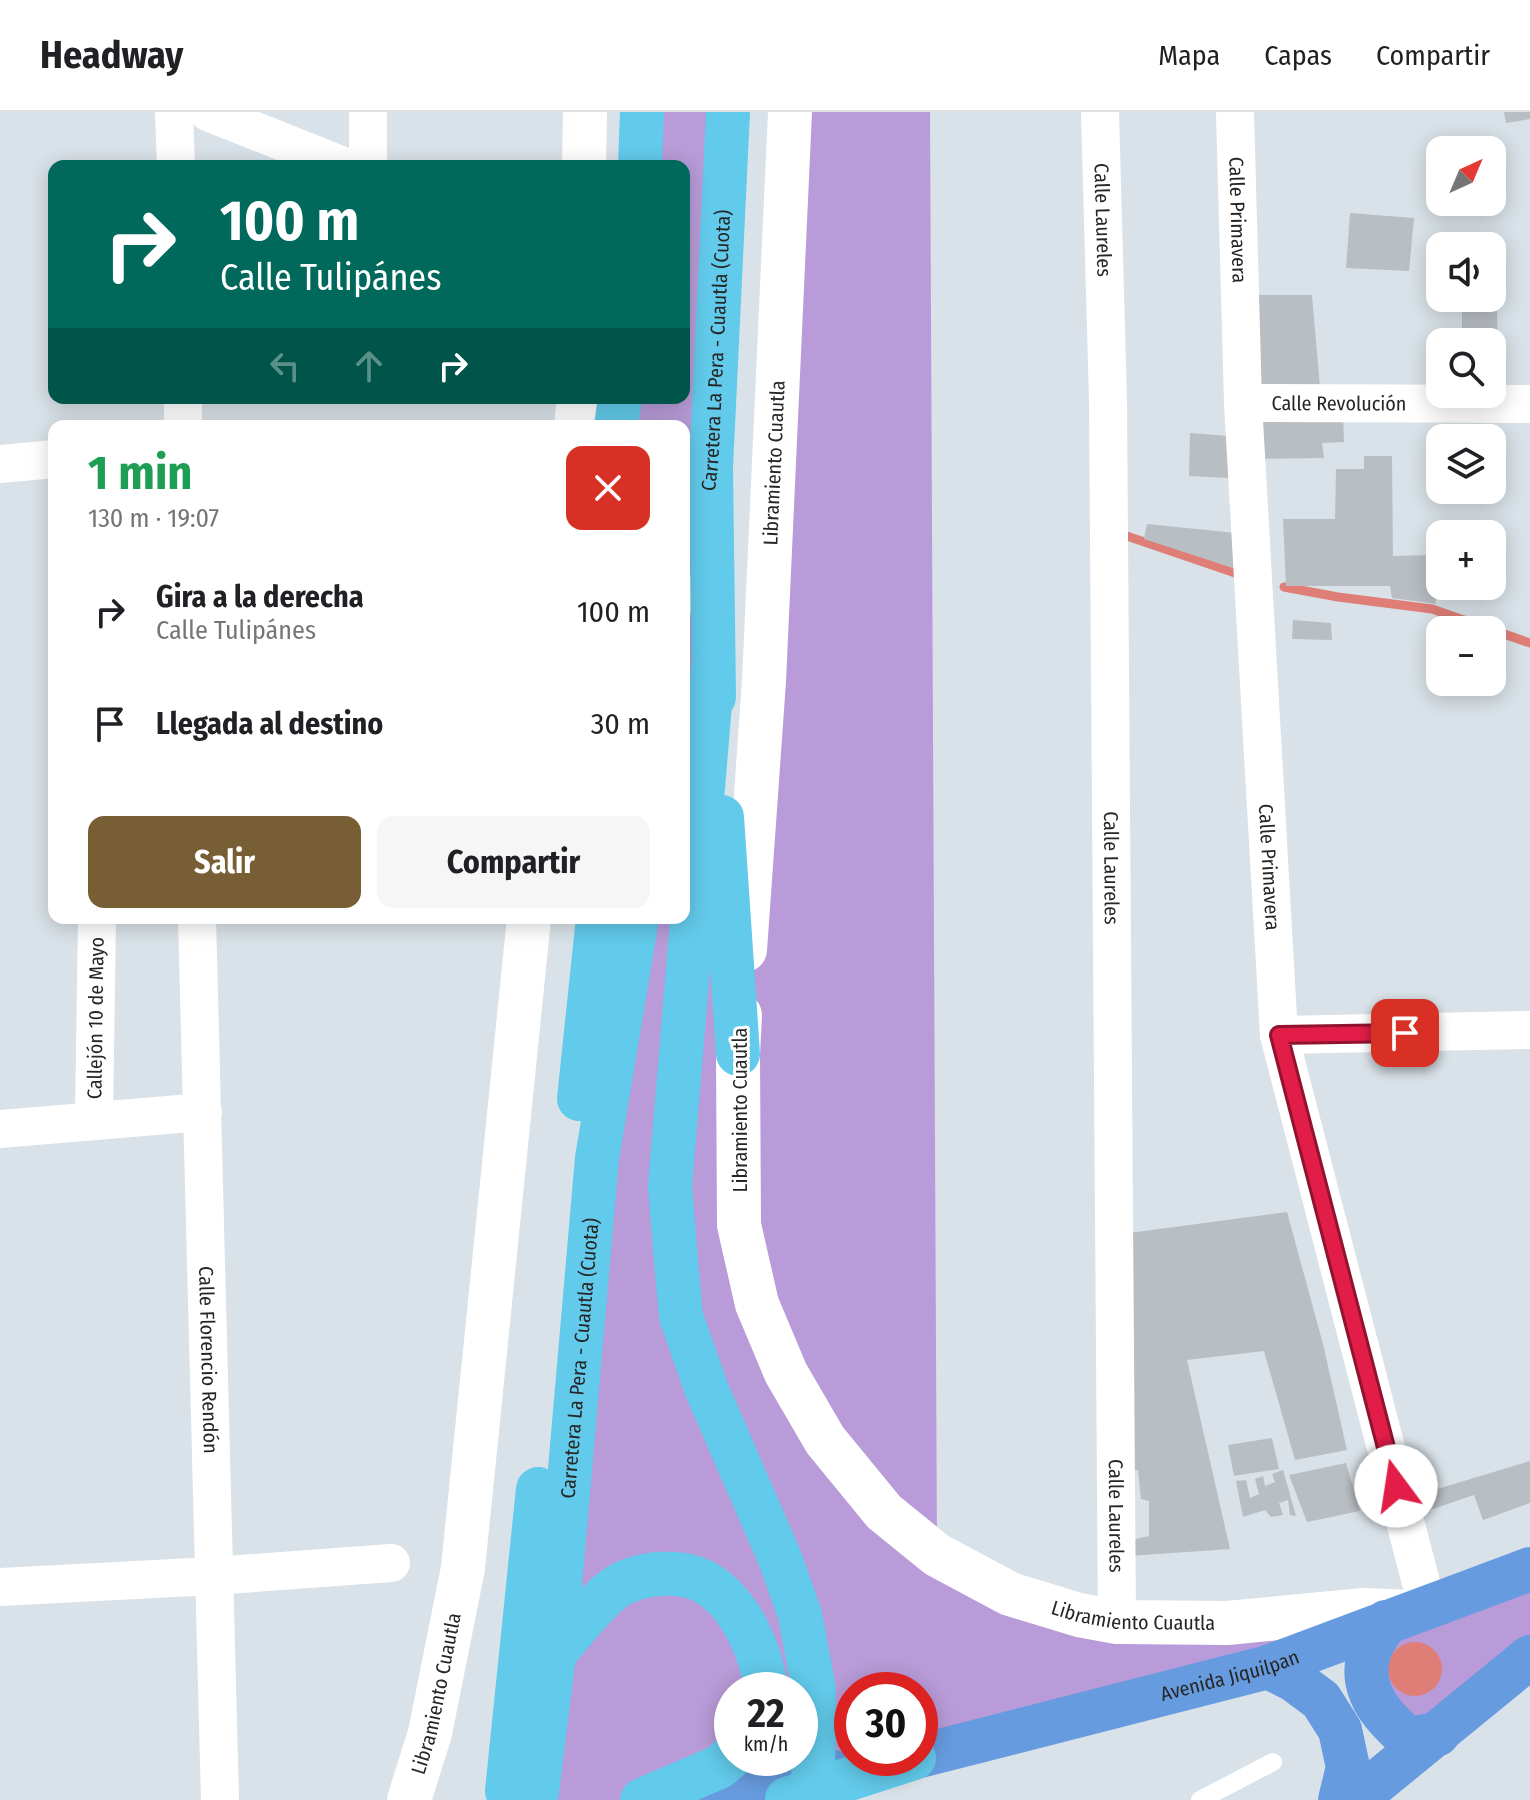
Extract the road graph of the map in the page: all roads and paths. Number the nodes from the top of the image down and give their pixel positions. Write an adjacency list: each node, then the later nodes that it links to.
1 (174, 112): 10 (street)
2 (208, 112): 11 (street)
3 (368, 112): 12 (street)
4 (585, 112): 13 (main road)
5 (642, 112): 14 (highway)
6 (728, 112): 19 (highway, Carretera La Pera - Cuautla (Cuota))
7 (790, 112): 29 (main road, Libramiento Cuautla)
8 (1100, 112): 38 (street, Calle Laureles)
9 (1235, 112): 15 (street, Calle Primavera)
10 (176, 160)
11 (328, 160)
12 (368, 160)
13 (584, 160)
14 (640, 160)
15 (1243, 403): 16 (street, Calle Revolución); 28 (street, Calle Primavera)
16 (1530, 404)
17 (48, 460): 18 (street)
18 (0, 464)
19 (711, 467): 20 (highway, Carretera La Pera - Cuautla (Cuota)); 21 (highway)
20 (690, 596)
21 (713, 667): 29 (highway); 55 (highway)
22 (97, 924): 31 (street, Callejón 10 de Mayo)
23 (197, 924): 30 (street, Calle Florencio Rendón)
24 (528, 924): 51 (main road, Libramiento Cuautla)
25 (598, 924): 49 (highway, Carretera La Pera - Cuautla (Cuota))
26 (636, 924): 39 (highway, Carretera La Pera - Cuautla (Cuota))
27 (1530, 1030): 28 (street)
28 (1279, 1035): 37 (street, Calle Primavera)
29 (738, 1054): 38 (main road, Libramiento Cuautla)
30 (203, 1112): 31 (street); 35 (street, Calle Florencio Rendón)
31 (94, 1120): 32 (street)
32 (0, 1129)
33 (391, 1563): 35 (street)
34 (1530, 1569): 37 (main road, Avenida Jiquilpan)
35 (213, 1576): 36 (street); 50 (street, Calle Florencio Rendón)
36 (0, 1587)
37 (1408, 1613): 38 (main road, Libramiento Cuautla); 41 (main road, Avenida Jiquilpan); 43 (main road)
38 (1117, 1622)
39 (554, 1654): 42 (highway); 49 (highway, Carretera La Pera - Cuautla (Cuota))
40 (1527, 1658): 43 (main road)
41 (1268, 1667): 44 (main road, Avenida Jiquilpan); 57 (main road)
42 (762, 1672)
43 (1438, 1734): 58 (main road)
44 (938, 1751)
45 (1273, 1762): 56 (lane)
46 (714, 1769): 52 (highway)
47 (834, 1772): 53 (main road)
48 (858, 1776): 54 (highway)
49 (526, 1797)
50 (220, 1800)
51 (409, 1800)
52 (642, 1800)
53 (675, 1800)
54 (785, 1800)
55 (813, 1800)
56 (1200, 1800)
57 (1340, 1800)
58 (1355, 1800)

